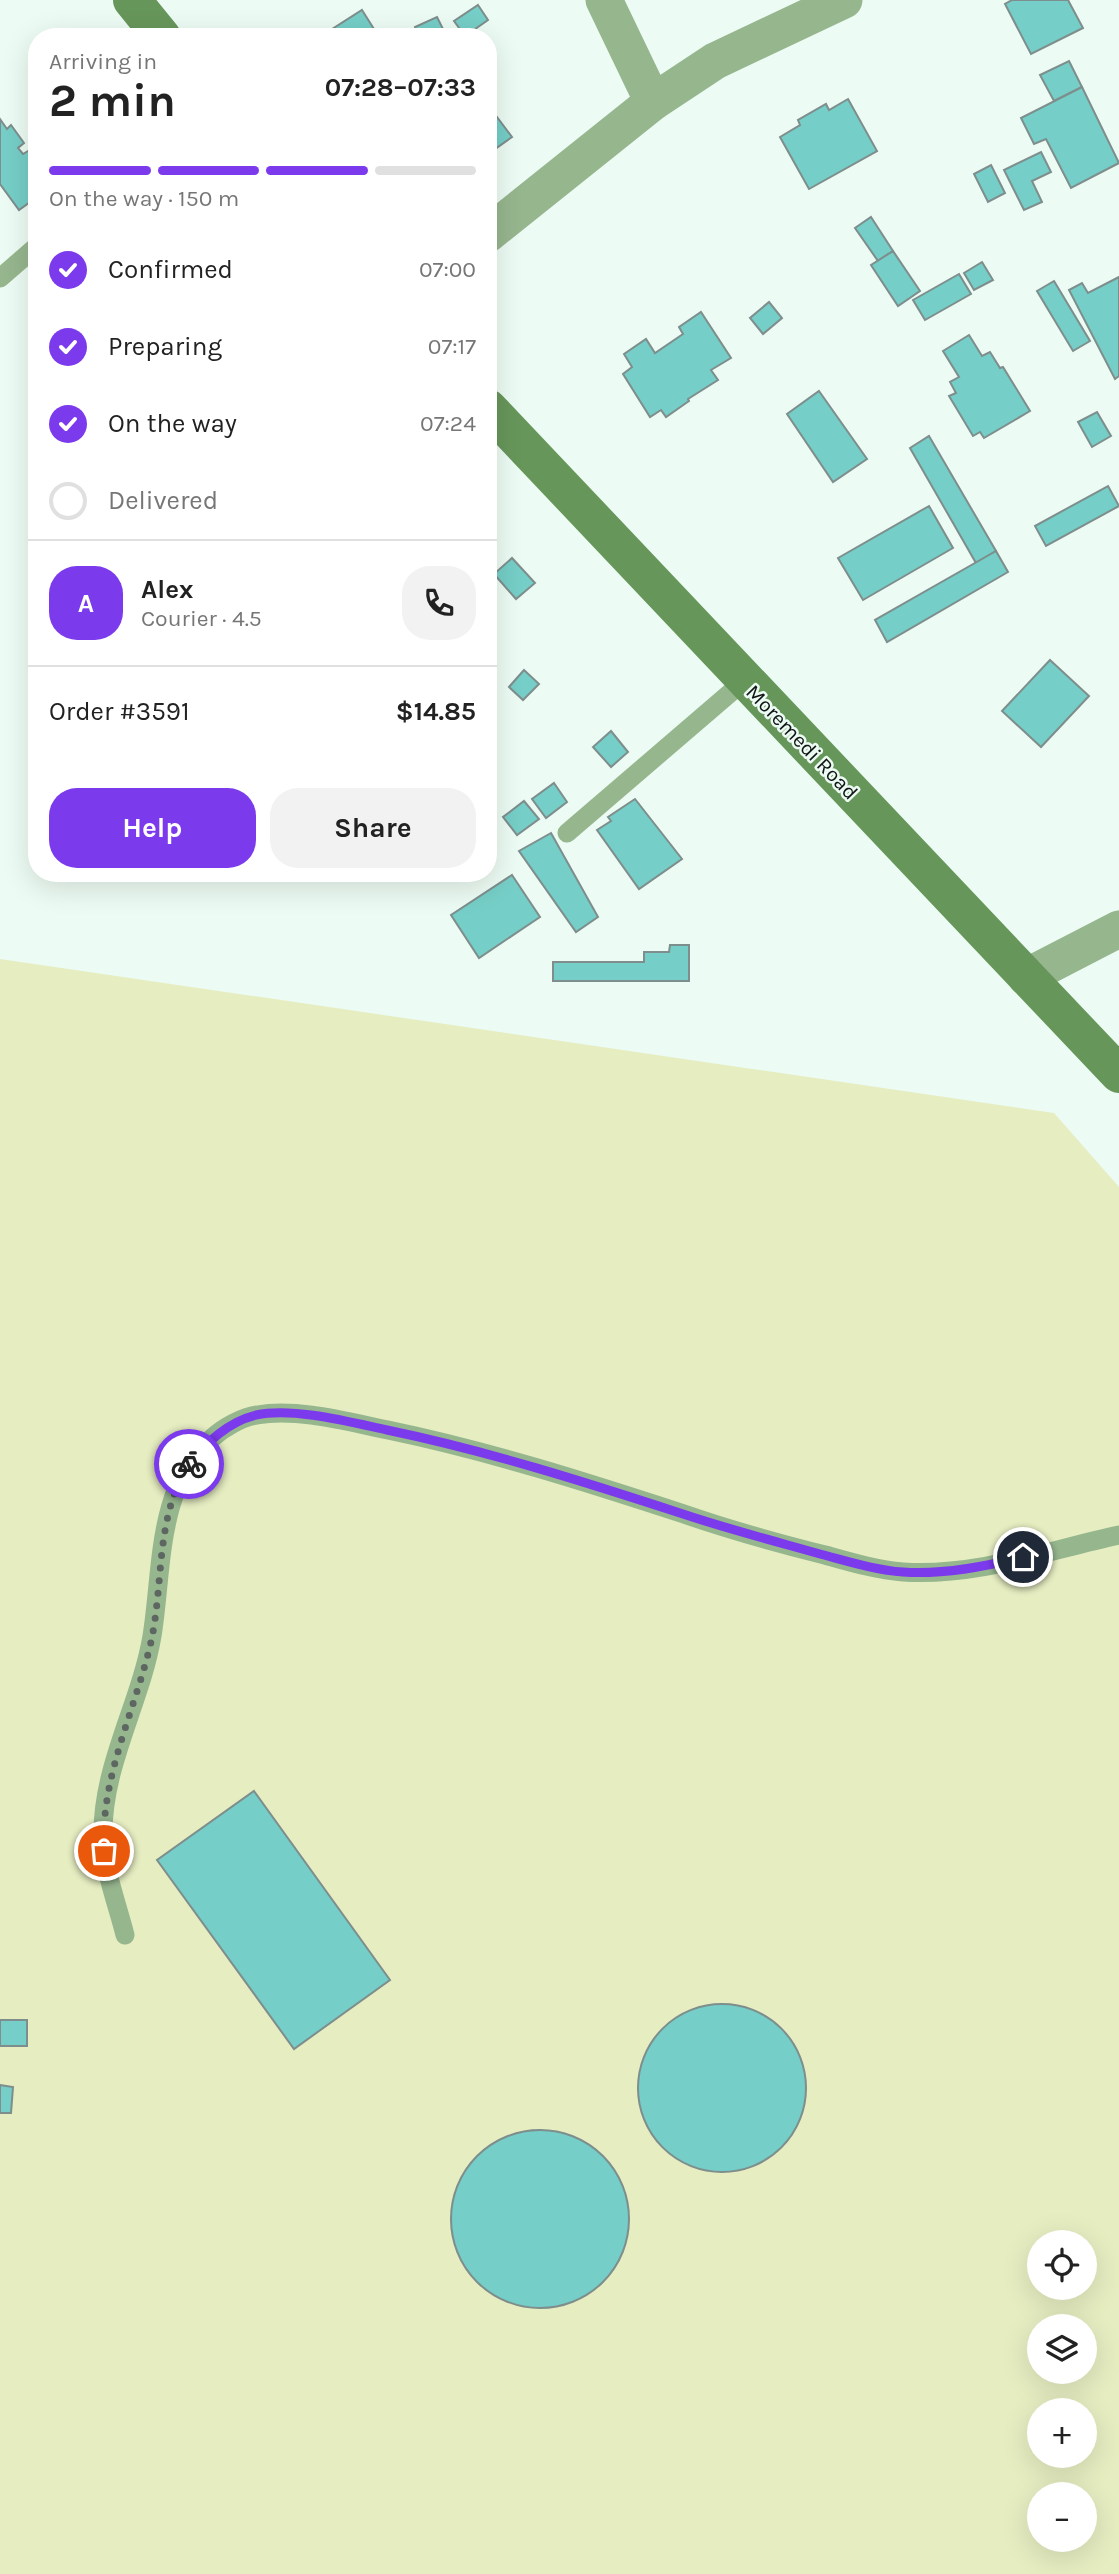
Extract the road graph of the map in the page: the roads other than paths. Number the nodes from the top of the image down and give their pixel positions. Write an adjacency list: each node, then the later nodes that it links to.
1 (132, 0): 4 (street)
2 (604, 0): 5 (street)
3 (844, 0): 5 (street)
4 (155, 28)
5 (653, 102): 6 (street)
6 (497, 227)
7 (28, 254): 8 (lane)
8 (0, 278)
9 (497, 418): 10 (street, Moremedi Road)
10 (744, 681): 11 (lane); 13 (street, Moremedi Road)
11 (568, 833)
12 (1119, 929): 13 (street)
13 (1026, 977): 14 (street, Moremedi Road)
14 (1119, 1074)
15 (1119, 1535): 16 (lane)
16 (125, 1934)

